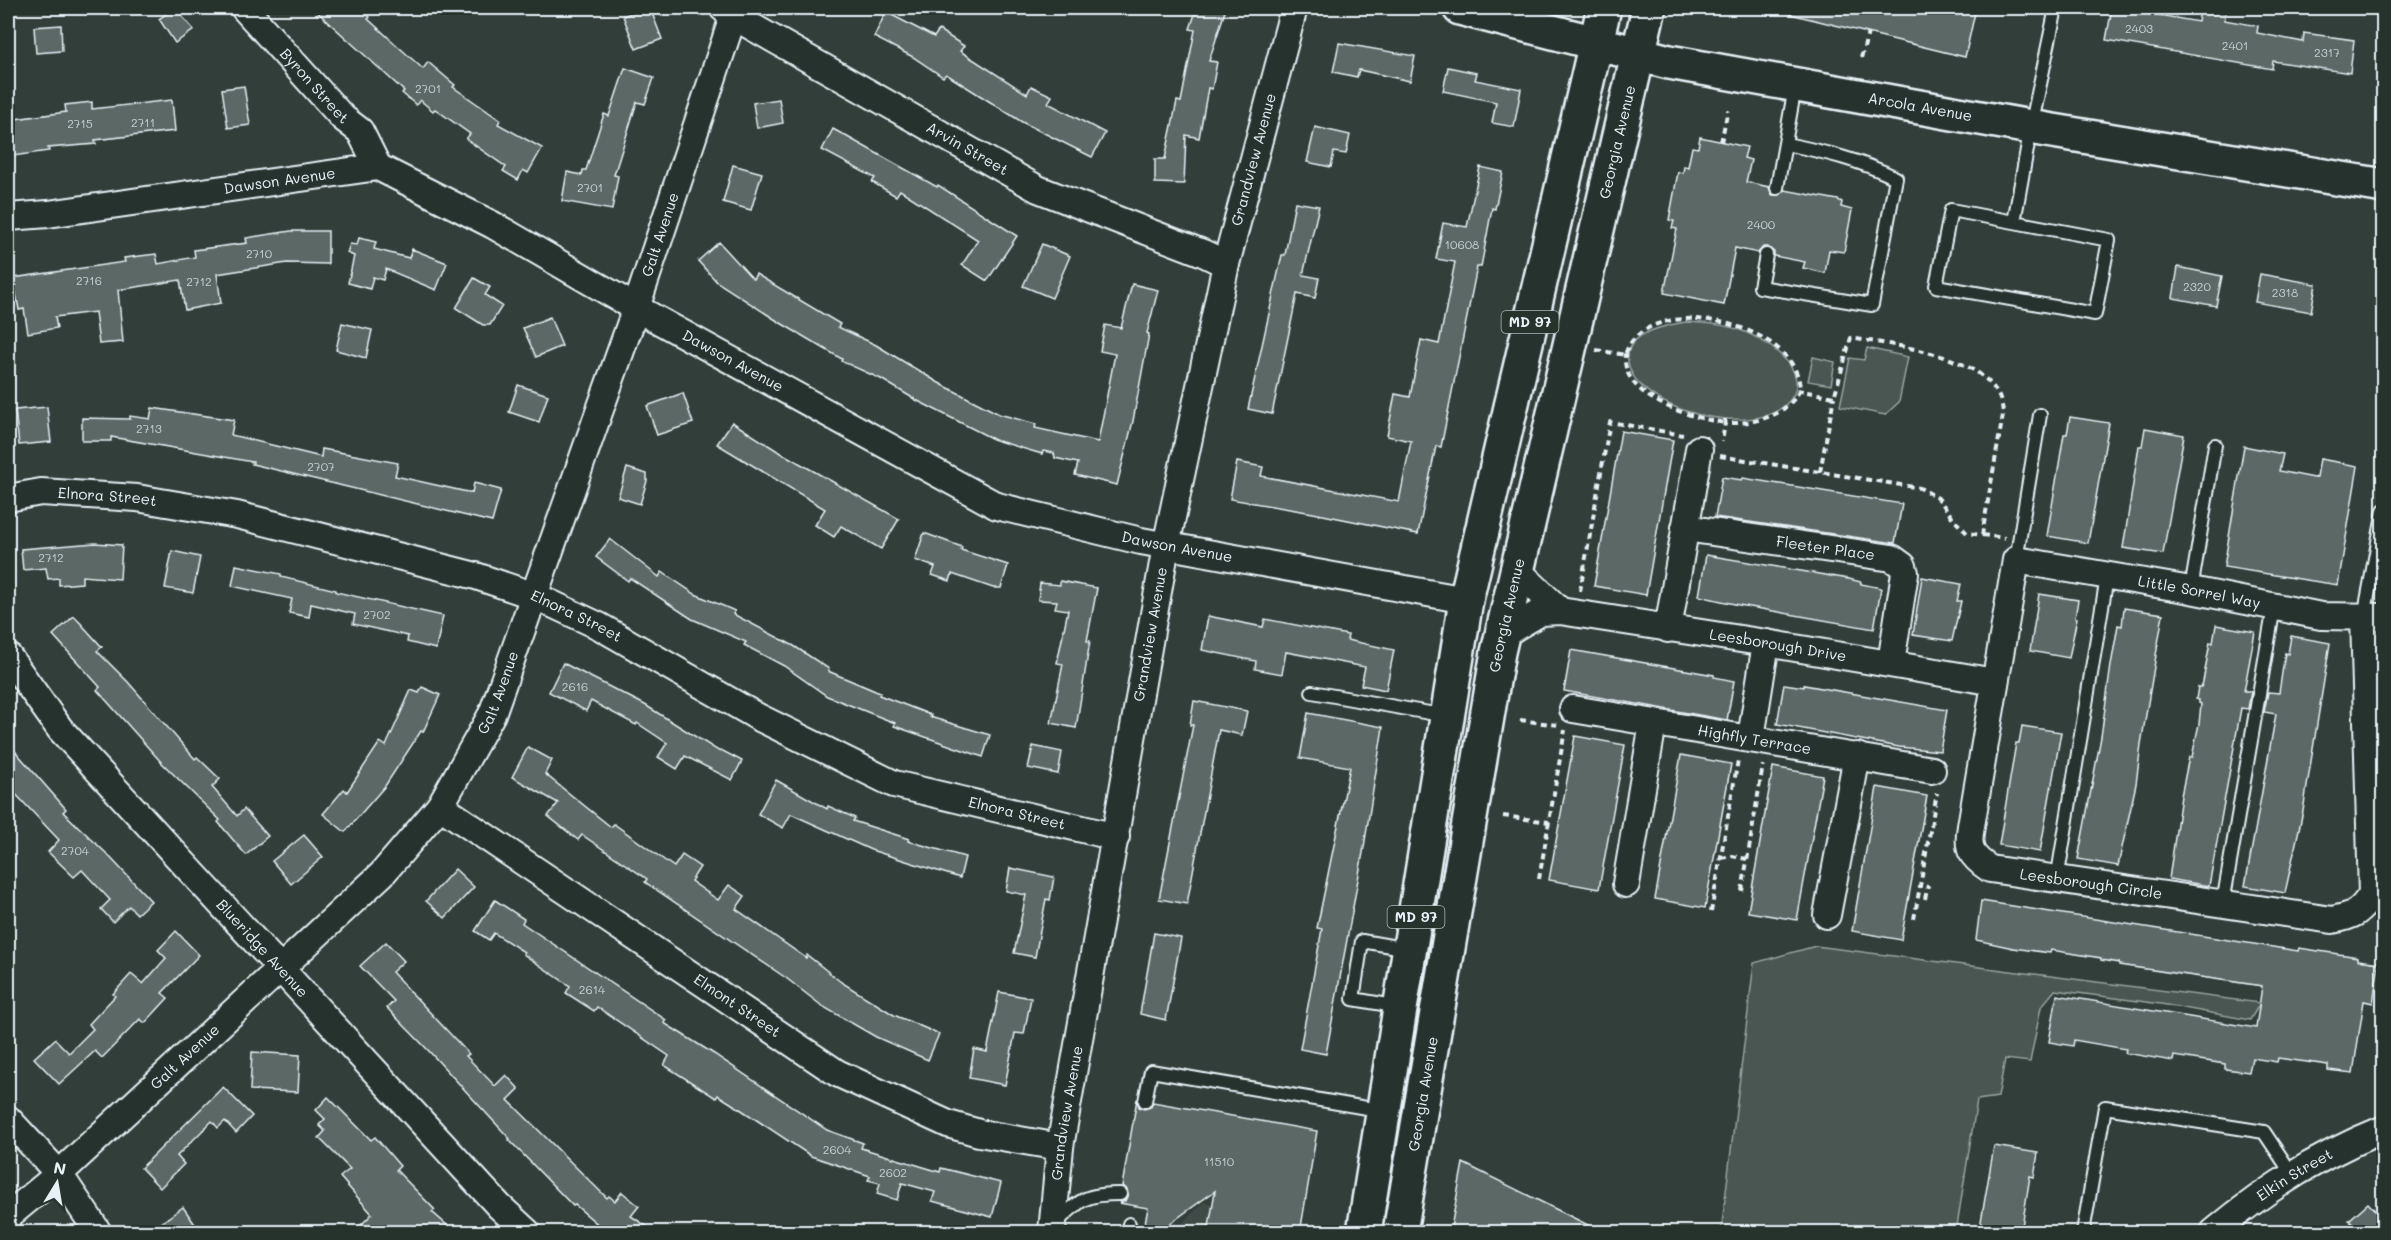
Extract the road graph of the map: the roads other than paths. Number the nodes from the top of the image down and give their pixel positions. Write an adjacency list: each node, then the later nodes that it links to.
1 (244, 8): 13 (street, Byron Street)
2 (1294, 8): 19 (street, Grandview Avenue)
3 (1460, 8): 8 (main road, Arcola Avenue)
4 (1604, 8): 8 (main road, MD 97)
5 (1649, 8): 9 (main road, Georgia Avenue / MD 97)
6 (2056, 8): 11 (lane)
7 (731, 10): 19 (street, Arvin Street); 20 (street, Galt Avenue)
8 (1595, 43): 9 (main road, Arcola Avenue); 33 (main road, MD 97)
9 (1638, 55): 10 (main road, Arcola Avenue); 29 (main road, Georgia Avenue / MD 97)
10 (1795, 85): 11 (main road, Arcola Avenue); 12 (lane)
11 (2031, 127): 14 (main road, Arcola Avenue); 17 (lane)
12 (1786, 144): 15 (lane); 18 (lane)
13 (378, 167): 16 (street, Dawson Avenue); 20 (street, Dawson Avenue)
14 (2384, 186)
15 (1777, 188)
16 (8, 217)
17 (2014, 222): 17 (lane)
18 (1766, 255)
19 (1226, 264): 27 (street, Grandview Avenue)
20 (636, 308): 27 (street, Dawson Avenue); 32 (street, Galt Avenue)
21 (2040, 415): 28 (lane, Leesborough Circle)
22 (1708, 444): 26 (street)
23 (2215, 445): 31 (lane)
24 (8, 498): 32 (street, Elnora Street)
25 (2384, 510): 36 (lane)
26 (1685, 528): 37 (street); 41 (street, Fleeter Place)
27 (1166, 546): 33 (street, Dawson Avenue); 51 (street, Grandview Avenue)
28 (2013, 549): 30 (street, Little Sorrel Way); 42 (street, Leesborough Circle)
29 (1517, 570): 33 (main road); 35 (street); 39 (main road, Georgia Avenue / MD 97)
30 (2107, 577): 31 (street, Little Sorrel Way); 52 (lane)
31 (2191, 590): 34 (street, Little Sorrel Way)
32 (535, 596): 50 (street, Galt Avenue); 51 (street, Elnora Street)
33 (1466, 600): 39 (main road); 44 (main road, MD 97)
34 (2274, 607): 36 (street, Little Sorrel Way); 54 (lane)
35 (1560, 611): 37 (street, Leesborough Drive); 39 (street, Leesborough Drive)
36 (2374, 617): 54 (street, Leesborough Circle)
37 (1668, 629): 38 (street, Leesborough Drive)
38 (1766, 643): 41 (street, Leesborough Drive); 47 (street)
39 (1499, 651): 72 (main road, Georgia Avenue / MD 97)
40 (8, 656): 57 (street, Blueridge Avenue)
41 (1891, 663): 42 (street, Leesborough Drive)
42 (1995, 682): 52 (street, Leesborough Circle)
43 (1312, 692): 44 (lane)
44 (1447, 717): 56 (main road, MD 97)
45 (1569, 718): 46 (street, Highfly Terrace)
46 (1653, 723): 47 (street, Highfly Terrace); 53 (street)
47 (1745, 747): 48 (street, Highfly Terrace)
48 (1857, 756): 49 (street, Highfly Terrace); 55 (street)
49 (1935, 780)
50 (440, 806): 57 (street, Galt Avenue); 63 (street, Elmont Street)
51 (1116, 837): 63 (street, Grandview Avenue)
52 (2057, 880): 54 (street, Leesborough Circle)
53 (1626, 884)
54 (2223, 903)
55 (1827, 915)
56 (1411, 950): 58 (main road, MD 97); 58 (lane)
57 (281, 968): 64 (street, Galt Avenue); 70 (street, Blueridge Avenue)
58 (1402, 1007): 60 (main road, MD 97)
59 (1145, 1101): 60 (lane)
60 (1385, 1111): 71 (main road, MD 97)
61 (8, 1119): 64 (street)
62 (2384, 1129): 65 (street, Elkin Street)
63 (1060, 1147): 68 (street, Grandview Avenue)
64 (59, 1174): 67 (street, Galt Avenue); 69 (street)
65 (2292, 1174): 73 (lane); 74 (street, Elkin Street)
66 (1120, 1194): 68 (lane)
67 (8, 1216)
68 (1053, 1229)
69 (98, 1233)
70 (527, 1233)
71 (1364, 1233)
72 (1400, 1233)
73 (2083, 1233)
74 (2214, 1233)

